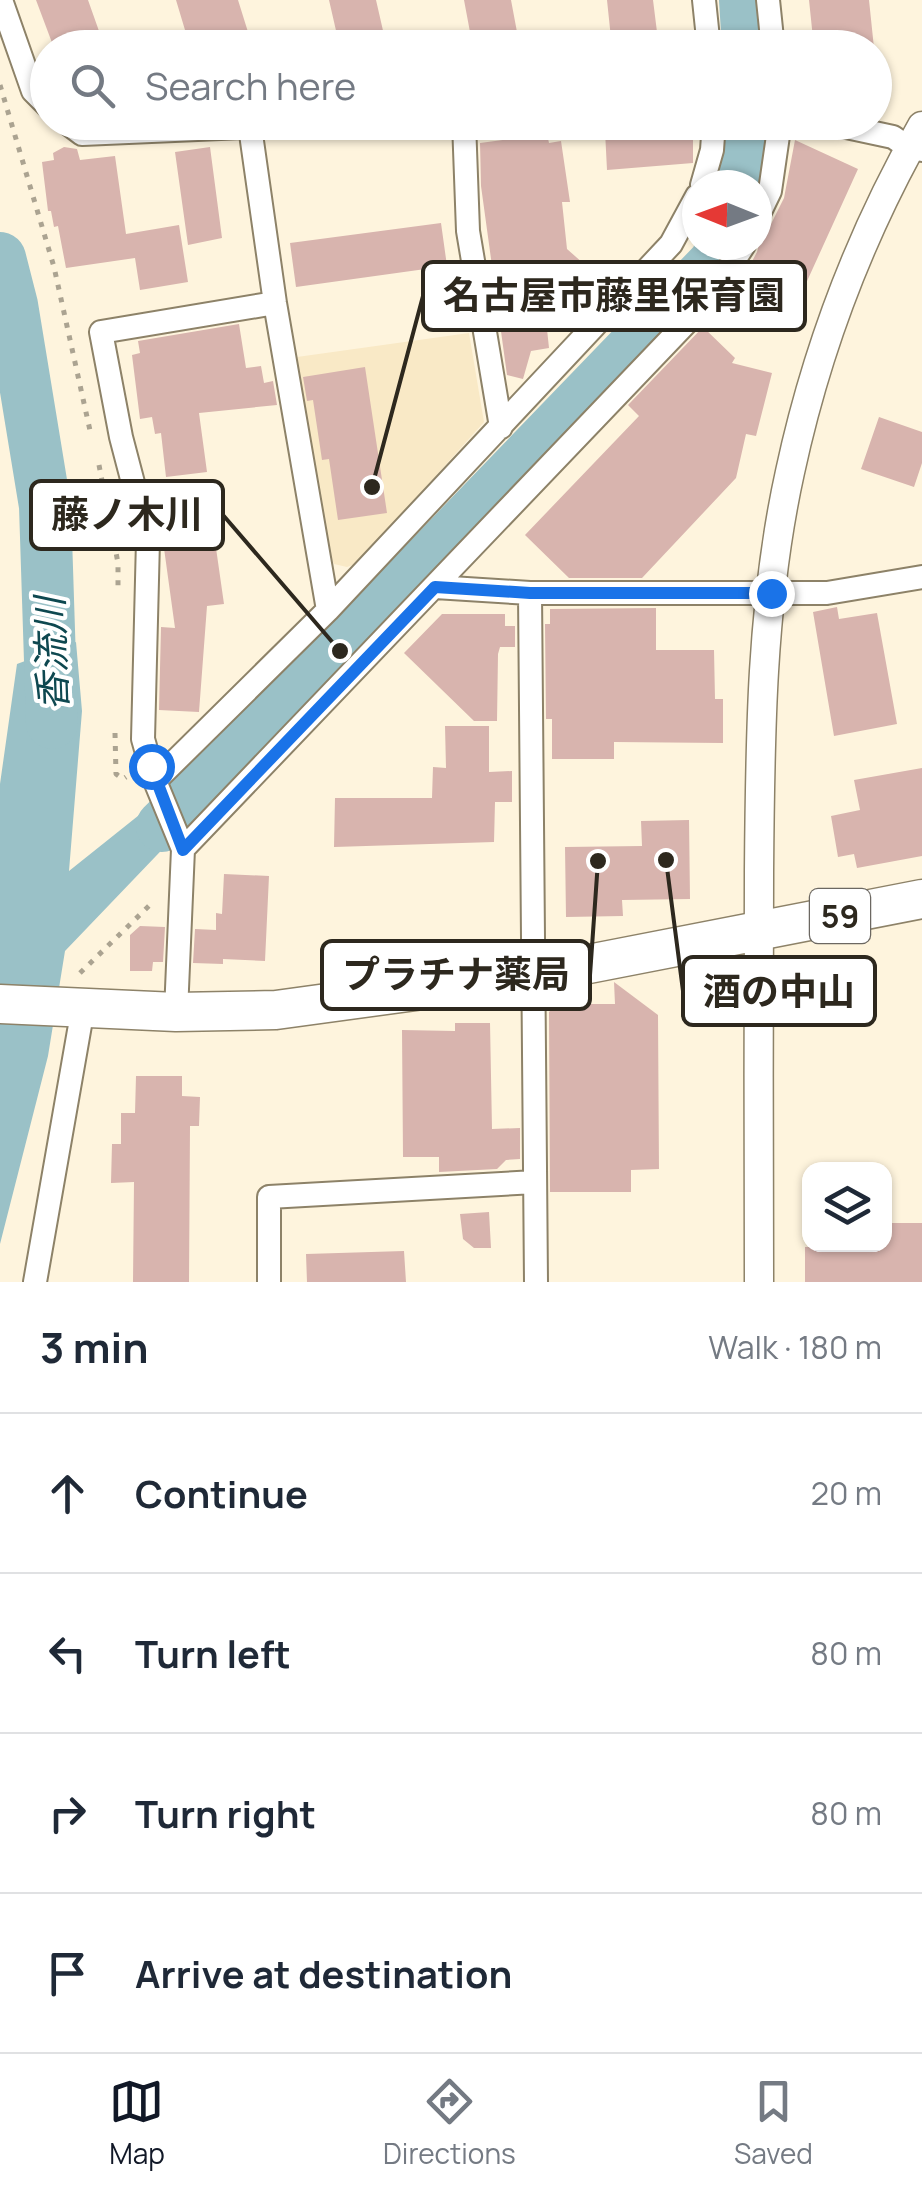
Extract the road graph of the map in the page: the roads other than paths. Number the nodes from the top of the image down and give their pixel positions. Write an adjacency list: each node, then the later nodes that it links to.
1 (1, 0): 6 (street)
2 (704, 0): 4 (street)
3 (768, 0): 5 (street)
4 (707, 30)
5 (772, 30)
6 (30, 82)
7 (892, 137): 12 (street)
8 (252, 140): 17 (street)
9 (465, 140): 18 (street)
10 (713, 140): 13 (street)
11 (777, 140): 14 (street)
12 (918, 141): 22 (street)
13 (706, 170)
14 (772, 177)
15 (682, 224): 18 (street)
16 (734, 260): 20 (street)
17 (275, 303): 23 (street); 24 (street)
18 (501, 427): 23 (street)
19 (922, 578): 22 (street)
20 (435, 587): 21 (street); 25 (street)
21 (530, 593): 22 (street); 28 (street)
22 (771, 593): 27 (street)
23 (328, 610): 24 (street)
24 (160, 792): 25 (street)
25 (180, 840): 31 (street)
26 (922, 899): 27 (main road, 59)
27 (758, 932): 28 (main road, 59); 36 (street)
28 (532, 975): 31 (main road, 59); 32 (street)
29 (0, 1004): 30 (main road, 59)
30 (75, 1008): 31 (main road, 59); 33 (street)
31 (176, 1012)
32 (535, 1182): 34 (street); 35 (street)
33 (35, 1282)
34 (268, 1282)
35 (536, 1282)
36 (759, 1282)

